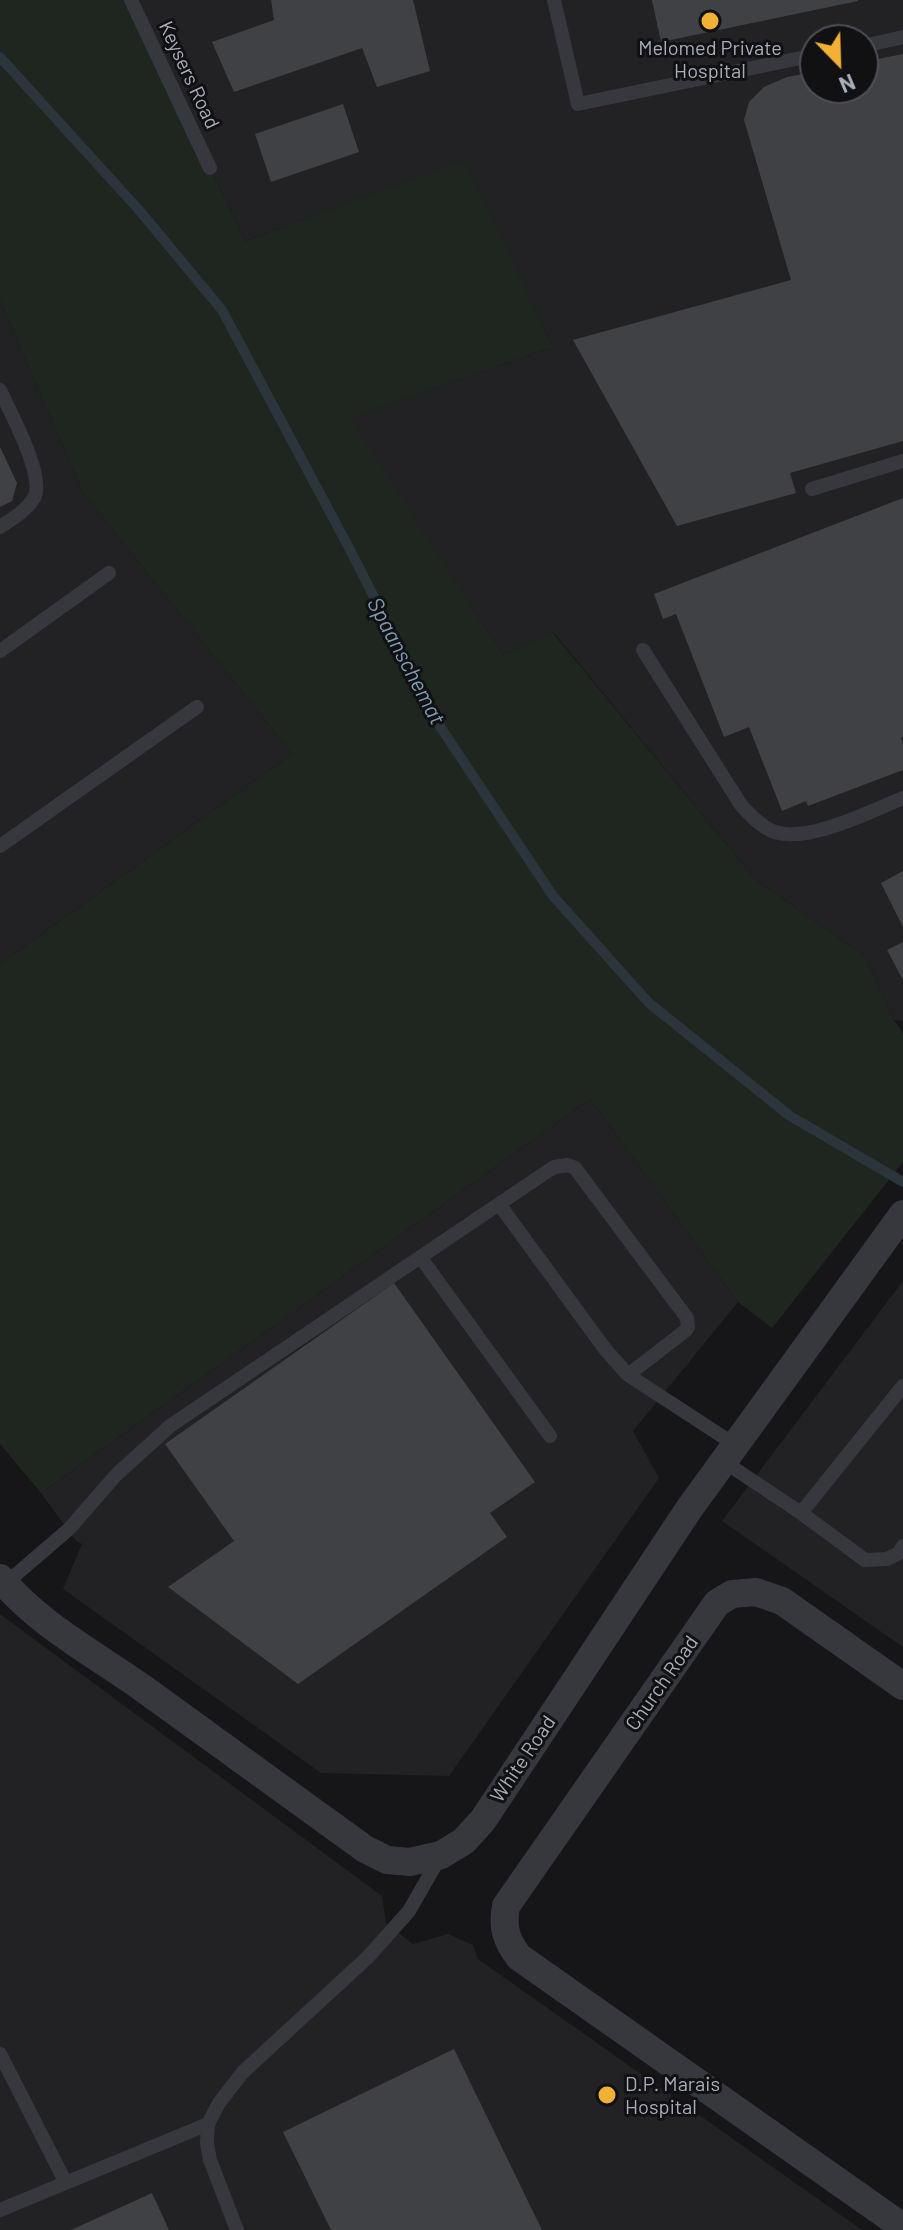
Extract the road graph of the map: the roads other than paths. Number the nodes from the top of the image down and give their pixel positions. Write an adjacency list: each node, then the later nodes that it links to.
1 (131, 0): 6 (lane, Keysers Road)
2 (554, 0): 5 (lane)
3 (903, 37): 4 (lane)
4 (879, 42)
5 (799, 58)
6 (210, 168)
7 (0, 390): 10 (lane)
8 (903, 461): 9 (lane)
9 (812, 489)
10 (0, 527)
11 (109, 573): 13 (lane)
12 (643, 650): 15 (lane)
13 (0, 651)
14 (197, 707): 16 (lane)
15 (903, 798)
16 (0, 846)
17 (499, 1204): 19 (lane); 20 (lane); 20 (lane)
18 (903, 1214): 23 (street, White Road)
19 (421, 1258): 22 (lane); 26 (lane)
20 (628, 1375): 23 (lane)
21 (903, 1386): 24 (lane)
22 (550, 1436)
23 (729, 1453): 24 (lane); 28 (street, White Road)
24 (801, 1513): 25 (lane)
25 (903, 1546)
26 (2, 1581): 28 (street, White Road)
27 (903, 1686): 33 (street, Church Road)
28 (441, 1855): 30 (lane)
29 (0, 2054): 31 (lane)
30 (208, 2124): 31 (lane); 34 (lane)
31 (66, 2183): 32 (lane)
32 (0, 2210)
33 (903, 2227)
34 (237, 2230)

